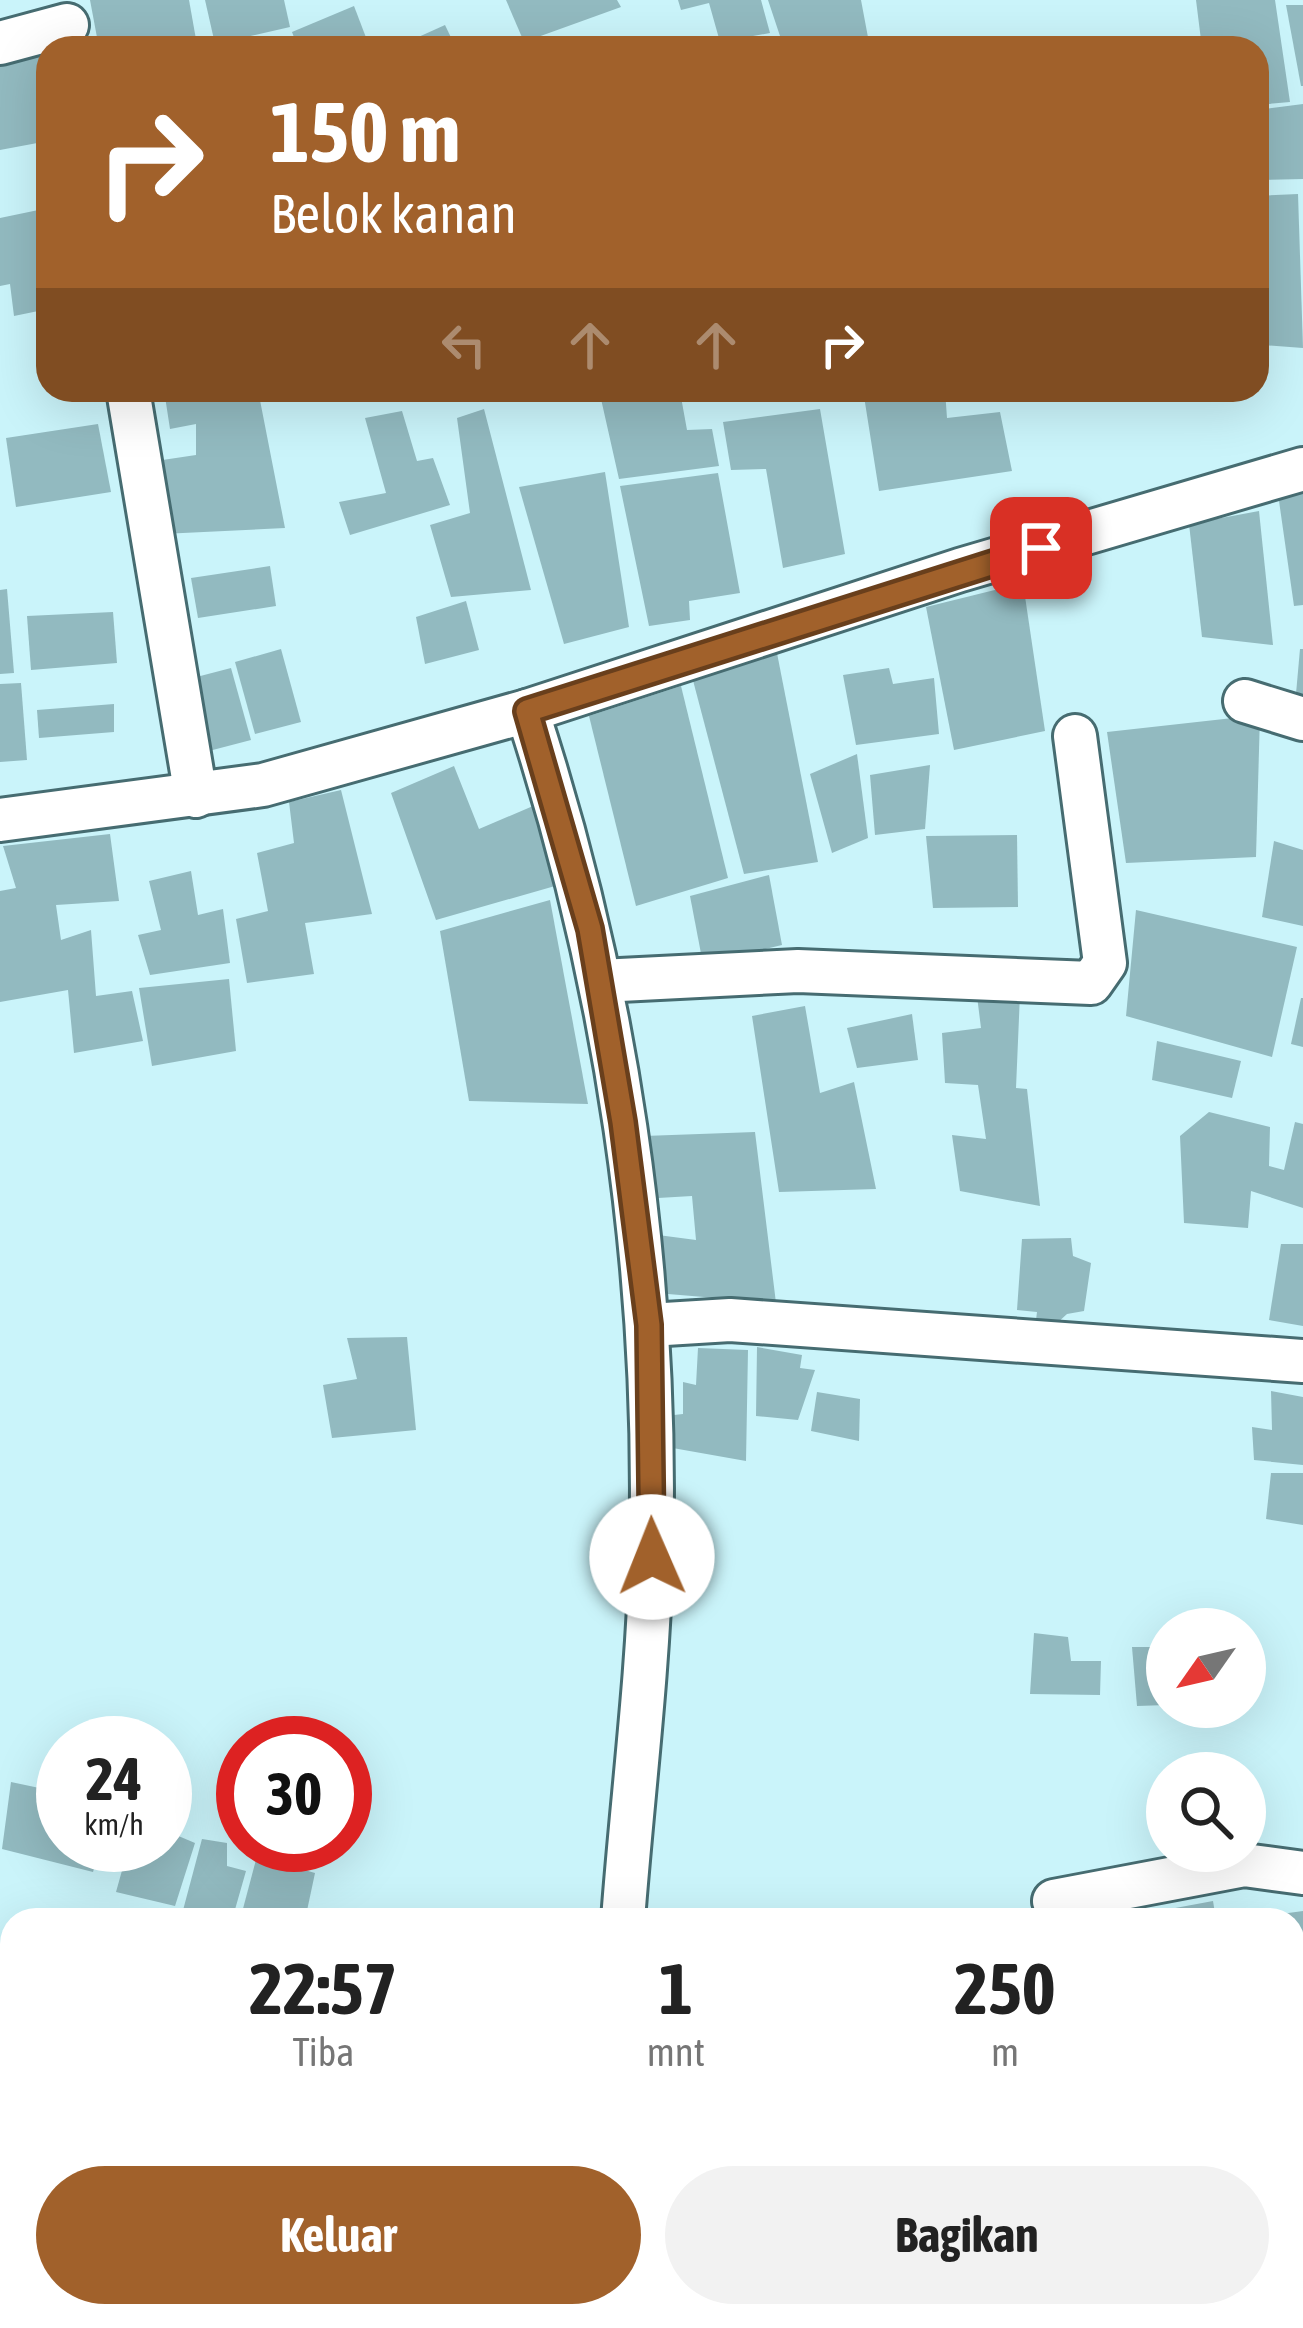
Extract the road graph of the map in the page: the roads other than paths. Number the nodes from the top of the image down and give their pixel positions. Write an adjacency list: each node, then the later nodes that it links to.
1 (67, 24): 2 (street)
2 (0, 43)
3 (130, 402): 9 (street)
4 (1303, 469): 6 (street)
5 (1245, 700): 7 (street)
6 (527, 711): 9 (street); 11 (street)
7 (1303, 719)
8 (1075, 736): 11 (street)
9 (196, 796): 10 (street)
10 (0, 820)
11 (600, 981): 12 (street)
12 (649, 1325): 13 (street); 16 (street)
13 (1303, 1361)
14 (1303, 1873): 15 (street)
15 (1054, 1901)
16 (624, 1908)

